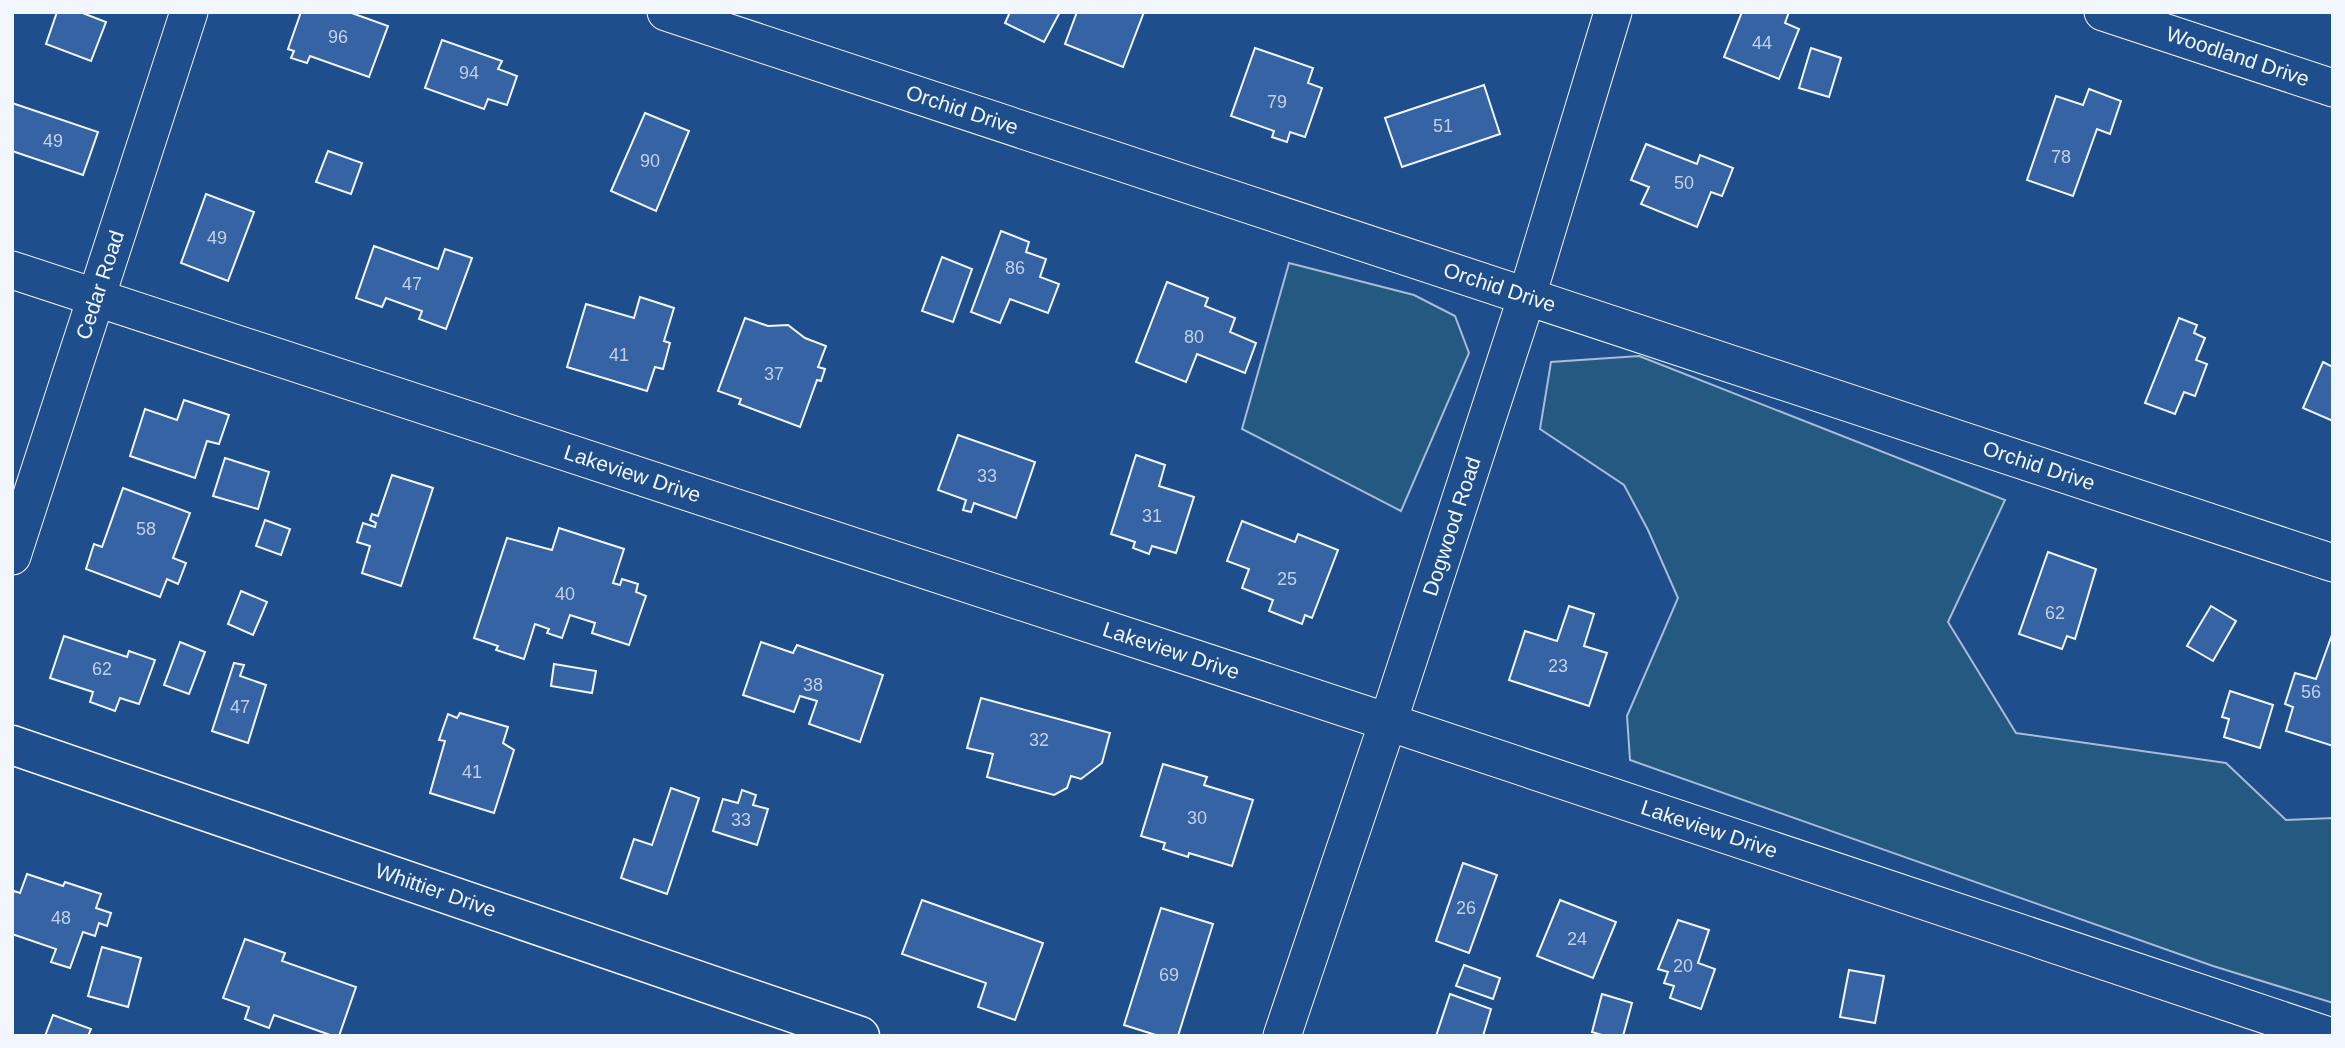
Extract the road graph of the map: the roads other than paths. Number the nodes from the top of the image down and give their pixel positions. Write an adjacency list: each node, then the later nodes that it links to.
1 (189, 12): 8 (street, Cedar Road)
2 (666, 12): 7 (street, Orchid Drive)
3 (1613, 12): 7 (street, Dogwood Road)
4 (2103, 12): 5 (street, Woodland Drive)
5 (2333, 88)
6 (12, 270): 8 (street, Lakeview Drive)
7 (1527, 296): 10 (street, Orchid Drive); 11 (street, Dogwood Road)
8 (97, 298): 9 (street, Cedar Road); 11 (street, Lakeview Drive)
9 (12, 556)
10 (2333, 563)
11 (1388, 722): 14 (street, Dogwood Road); 15 (street, Lakeview Drive)
12 (12, 745): 13 (street, Whittier Drive)
13 (860, 1036)
14 (1282, 1036)
15 (2329, 1036)

